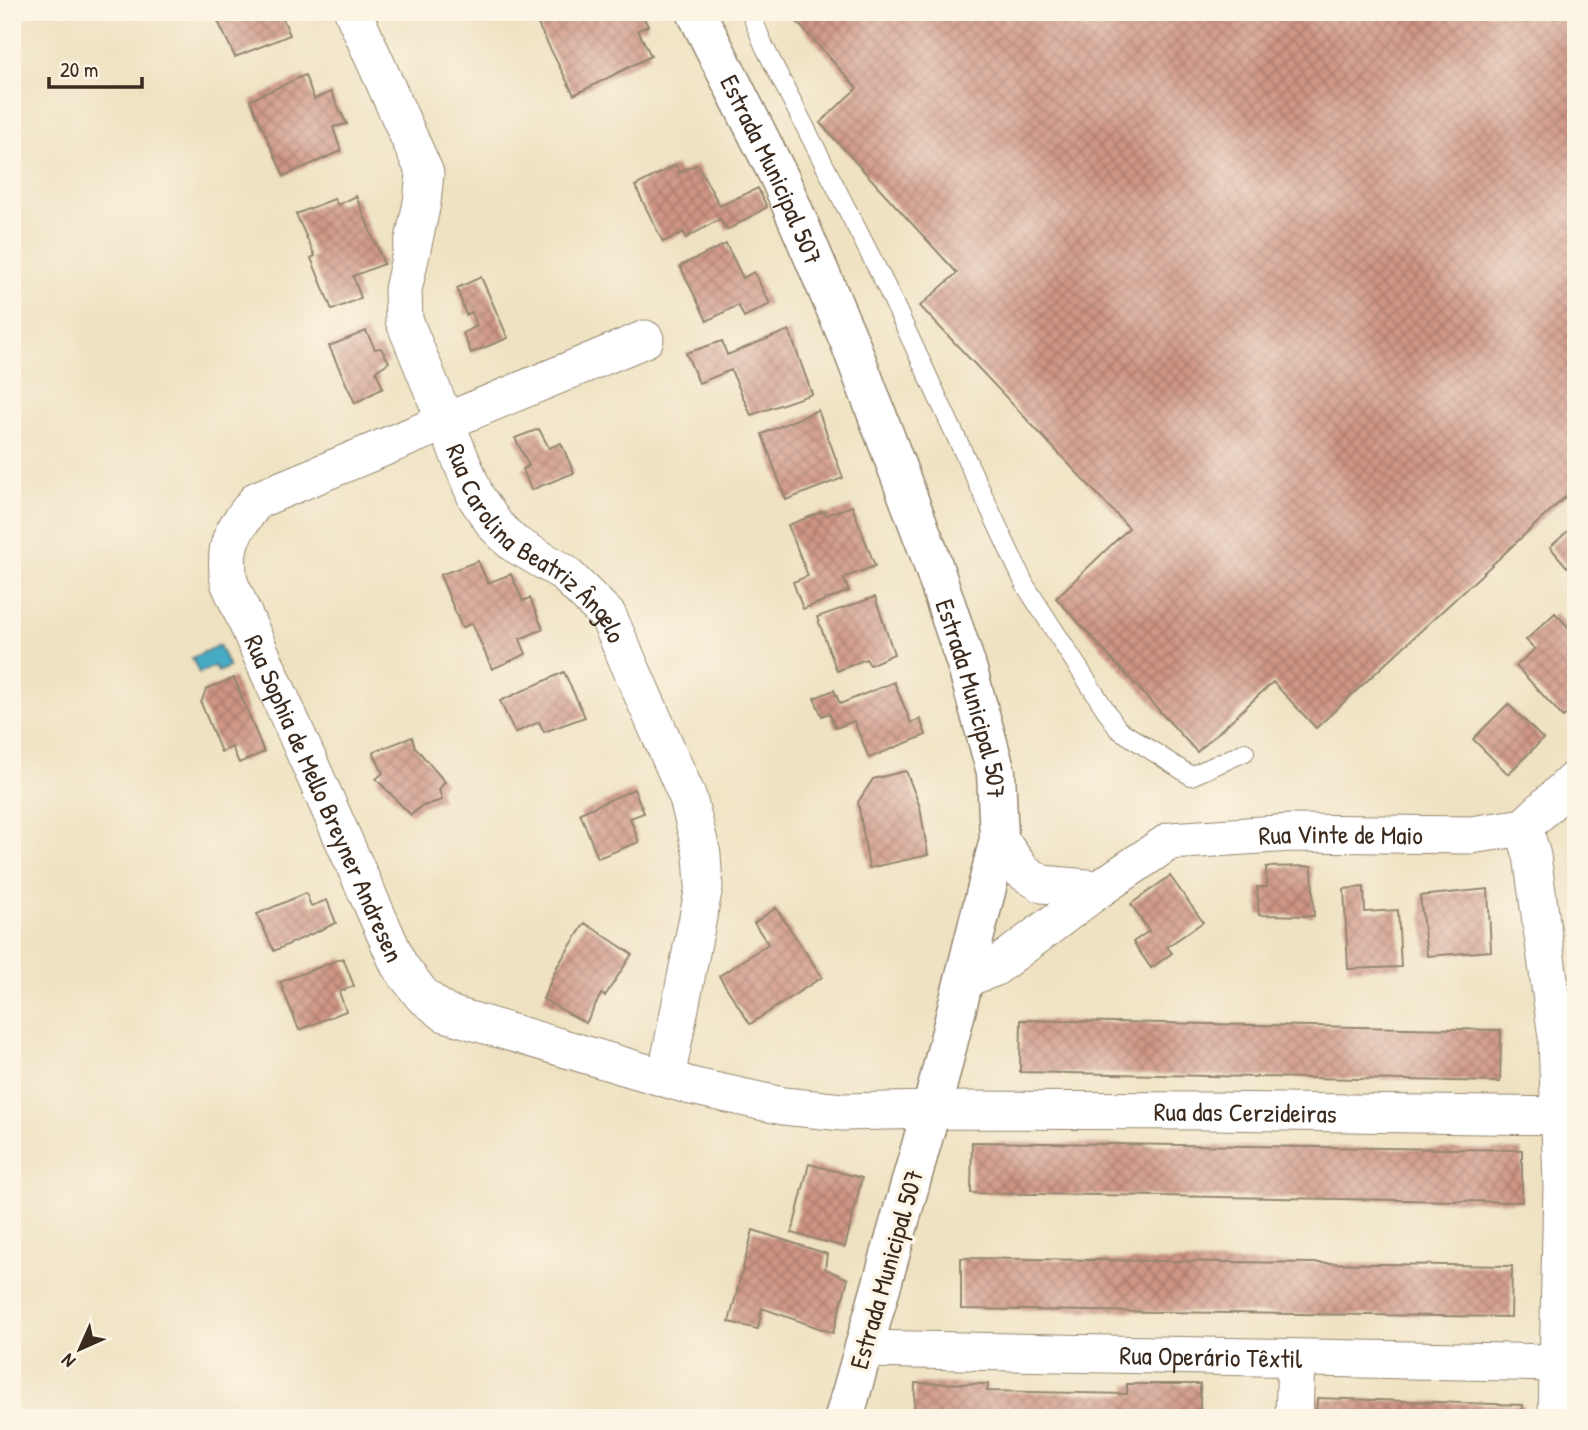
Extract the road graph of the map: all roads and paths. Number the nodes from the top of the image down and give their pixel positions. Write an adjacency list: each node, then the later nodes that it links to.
1 (353, 12): 5 (street, Rua Carolina Beatriz Ângelo)
2 (696, 12): 9 (street, Estrada Municipal 507)
3 (750, 12): 6 (lane)
4 (645, 339): 5 (street, Rua Sophia de Mello Breyner Andresen)
5 (445, 422): 12 (street, Rua Carolina Beatriz Ângelo); 12 (street, Rua Sophia de Mello Breyner Andresen)
6 (1245, 752)
7 (1576, 778): 8 (street)
8 (1524, 827): 10 (street, Rua Vinte de Maio); 14 (street)
9 (999, 839): 10 (street); 11 (street, Estrada Municipal 507)
10 (1099, 889): 11 (street, Rua Vinte de Maio)
11 (964, 979): 13 (street, Estrada Municipal 507)
12 (666, 1078): 13 (street, Rua Sophia de Mello Breyner Andresen)
13 (931, 1110): 14 (street, Rua das Cerzideiras); 15 (street, Estrada Municipal 507)
14 (1560, 1116): 17 (street)
15 (863, 1349): 16 (street, Rua Operário Têxtil); 18 (street, Estrada Municipal 507)
16 (1296, 1358): 17 (street, Rua Operário Têxtil); 19 (street)
17 (1558, 1363): 20 (street)
18 (844, 1418)
19 (1294, 1418)
20 (1557, 1418)

